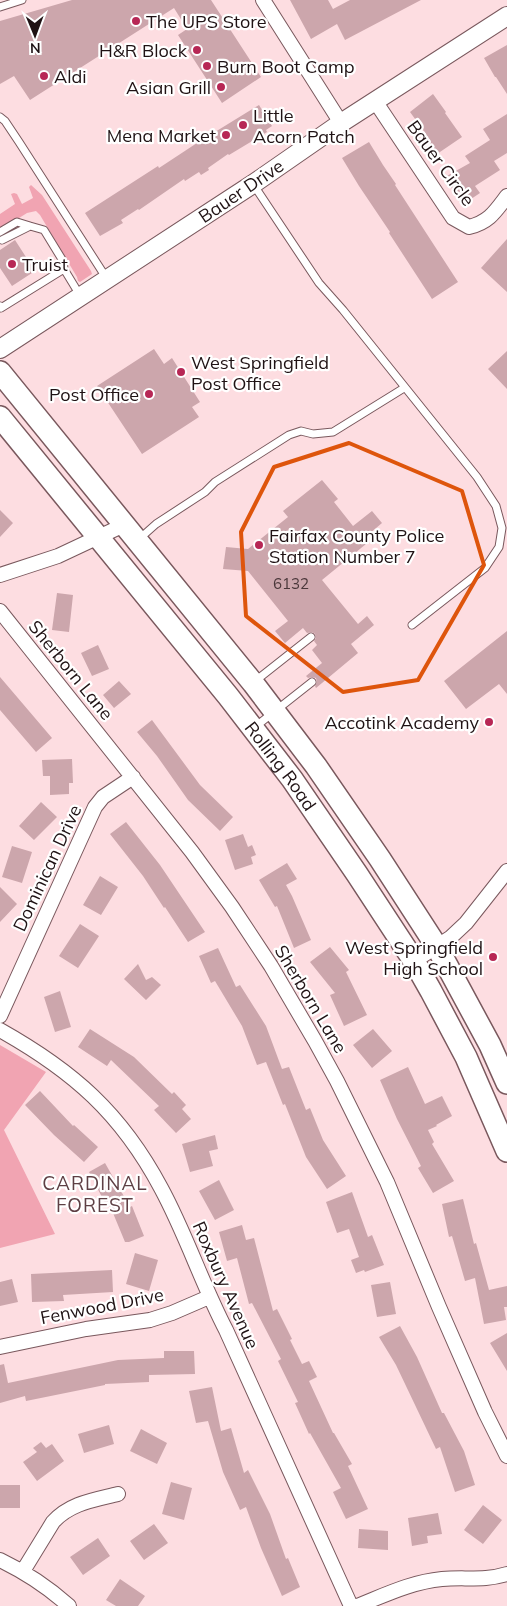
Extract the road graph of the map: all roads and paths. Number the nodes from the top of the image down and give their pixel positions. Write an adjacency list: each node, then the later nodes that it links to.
1 (22, 0): 3 (lane)
2 (262, 0): 7 (street)
3 (0, 6)
4 (507, 16): 5 (street, Bauer Drive)
5 (375, 101): 7 (street, Bauer Drive); 9 (street, Bauer Circle)
6 (0, 117): 14 (lane)
7 (341, 123): 8 (street, Bauer Drive)
8 (253, 184): 14 (street, Bauer Drive); 19 (lane)
9 (507, 196)
10 (30, 226): 11 (lane); 12 (lane); 13 (lane)
11 (0, 232)
12 (3, 242)
13 (64, 268): 15 (lane); 16 (lane)
14 (107, 280): 15 (street, Bauer Drive)
15 (81, 297): 17 (street, Bauer Drive)
16 (0, 306)
17 (0, 349)
18 (0, 372): 21 (main road, Rolling Road)
19 (404, 388): 21 (lane); 25 (lane)
20 (0, 417): 22 (main road, Rolling Road)
21 (130, 533): 22 (street); 28 (main road, Rolling Road)
22 (98, 537): 23 (street); 30 (main road, Rolling Road)
23 (0, 575)
24 (0, 611): 31 (street, Sherborn Lane)
25 (412, 625)
26 (311, 637): 28 (lane)
27 (312, 682): 29 (lane)
28 (253, 683): 29 (main road, Rolling Road)
29 (274, 712): 30 (lane); 33 (main road, Rolling Road)
30 (253, 728): 34 (main road, Rolling Road)
31 (133, 776): 35 (street, Dominican Drive); 41 (street, Sherborn Lane)
32 (507, 871): 33 (street)
33 (437, 946): 34 (street); 37 (main road, Rolling Road)
34 (414, 961): 38 (main road, Rolling Road)
35 (0, 1016)
36 (0, 1030): 39 (street, Roxbury Avenue)
37 (507, 1083)
38 (507, 1151)
39 (209, 1297): 40 (street, Fenwood Drive); 47 (street, Roxbury Avenue)
40 (0, 1347)
41 (507, 1456)
42 (118, 1494): 44 (street)
43 (0, 1560): 44 (street)
44 (23, 1571): 46 (street)
45 (507, 1574): 48 (street)
46 (69, 1606)
47 (351, 1606)
48 (357, 1606)

